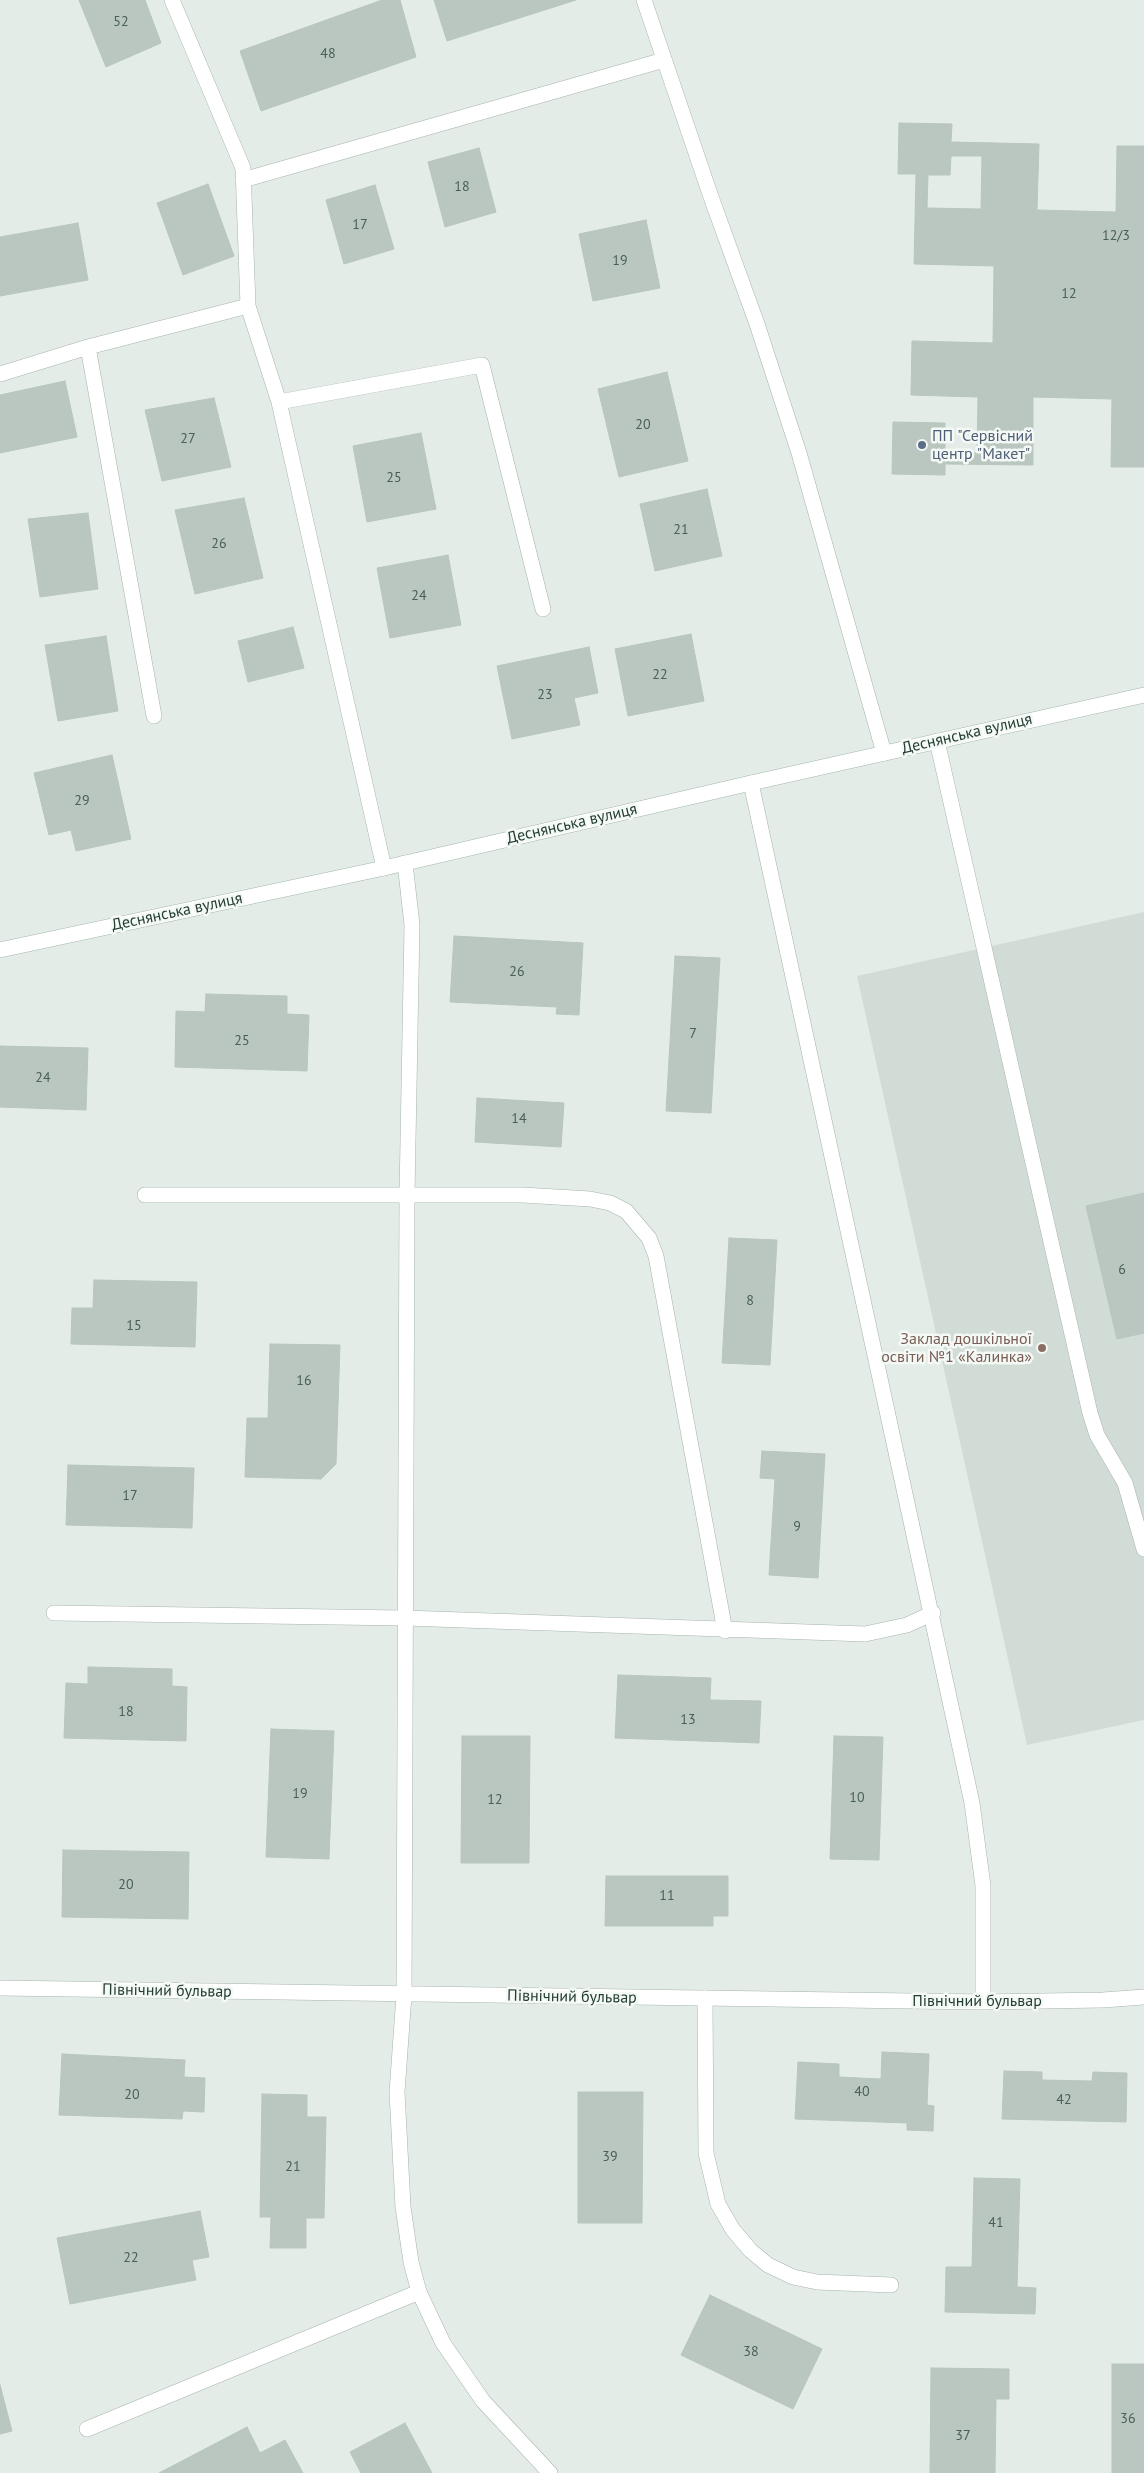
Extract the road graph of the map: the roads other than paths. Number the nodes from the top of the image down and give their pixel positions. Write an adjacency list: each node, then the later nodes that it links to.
1 (172, 0): 4 (street)
2 (644, 0): 3 (street)
3 (664, 60): 4 (street); 13 (street)
4 (243, 180): 5 (street)
5 (248, 306): 6 (street); 8 (street)
6 (88, 347): 7 (street); 11 (street)
7 (0, 374)
8 (279, 402): 9 (street); 16 (street)
9 (543, 610)
10 (1144, 695): 12 (street, Деснянська вулиця)
11 (154, 716)
12 (937, 741): 13 (street, Деснянська вулиця); 20 (street)
13 (884, 753): 14 (street, Деснянська вулиця)
14 (751, 782): 15 (street, Деснянська вулиця); 21 (street)
15 (406, 863): 16 (street, Деснянська вулиця); 19 (street)
16 (384, 868): 17 (street, Деснянська вулиця)
17 (0, 950)
18 (145, 1195): 19 (street)
19 (407, 1195): 23 (street); 24 (street)
20 (1144, 1549)
21 (933, 1612): 24 (street); 29 (street)
22 (54, 1613): 23 (street)
23 (405, 1618): 24 (street); 26 (street)
24 (725, 1631)
25 (0, 1988): 26 (street, Північний бульвар)
26 (404, 1995): 28 (street, Північний бульвар); 31 (street)
27 (1144, 1996): 29 (street, Північний бульвар)
28 (705, 1998): 29 (street, Північний бульвар); 30 (street)
29 (983, 2002)
30 (891, 2285)
31 (419, 2292): 32 (street); 33 (street)
32 (87, 2429)
33 (550, 2473)

